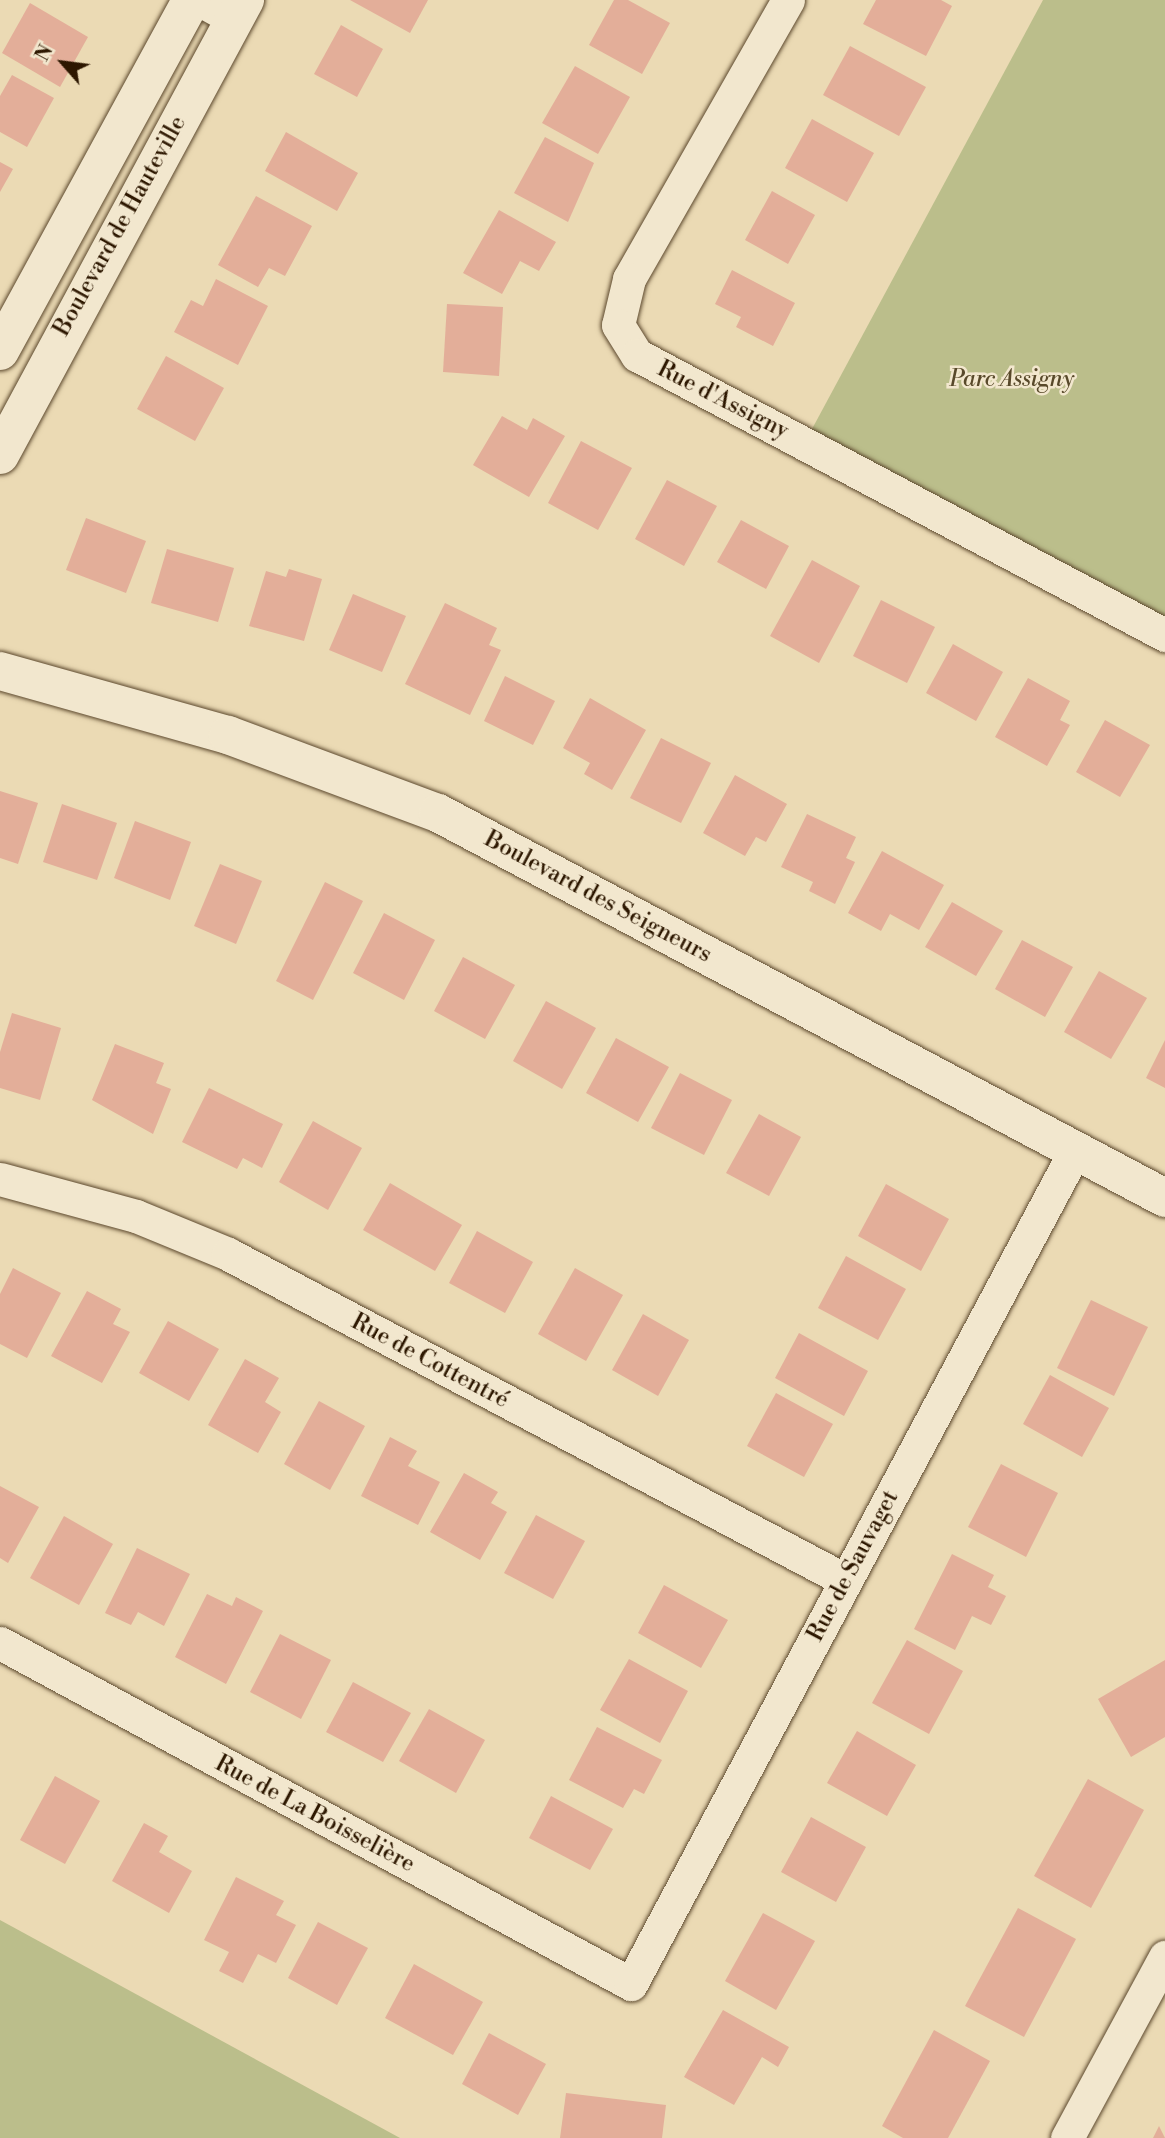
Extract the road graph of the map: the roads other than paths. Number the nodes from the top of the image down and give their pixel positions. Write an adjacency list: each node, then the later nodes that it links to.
1 (191, 0): 5 (street, Boulevard de Hauteville)
2 (200, 0): 4 (street)
3 (788, 0): 7 (street, Rue d'Assigny)
4 (240, 9): 6 (street, Boulevard de Hauteville)
5 (0, 351)
6 (0, 455)
7 (1165, 635)
8 (0, 671): 9 (street, Boulevard des Seigneurs)
9 (1076, 1149): 11 (street, Boulevard des Seigneurs); 12 (street, Rue de Sauvaget)
10 (0, 1179): 12 (street, Rue de Cottentré)
11 (1165, 1198)
12 (845, 1580): 15 (street, Rue de Sauvaget)
13 (0, 1643): 15 (street, Rue de La Boisselière)
14 (1165, 1957): 16 (street)
15 (631, 1984)
16 (1068, 2138)

